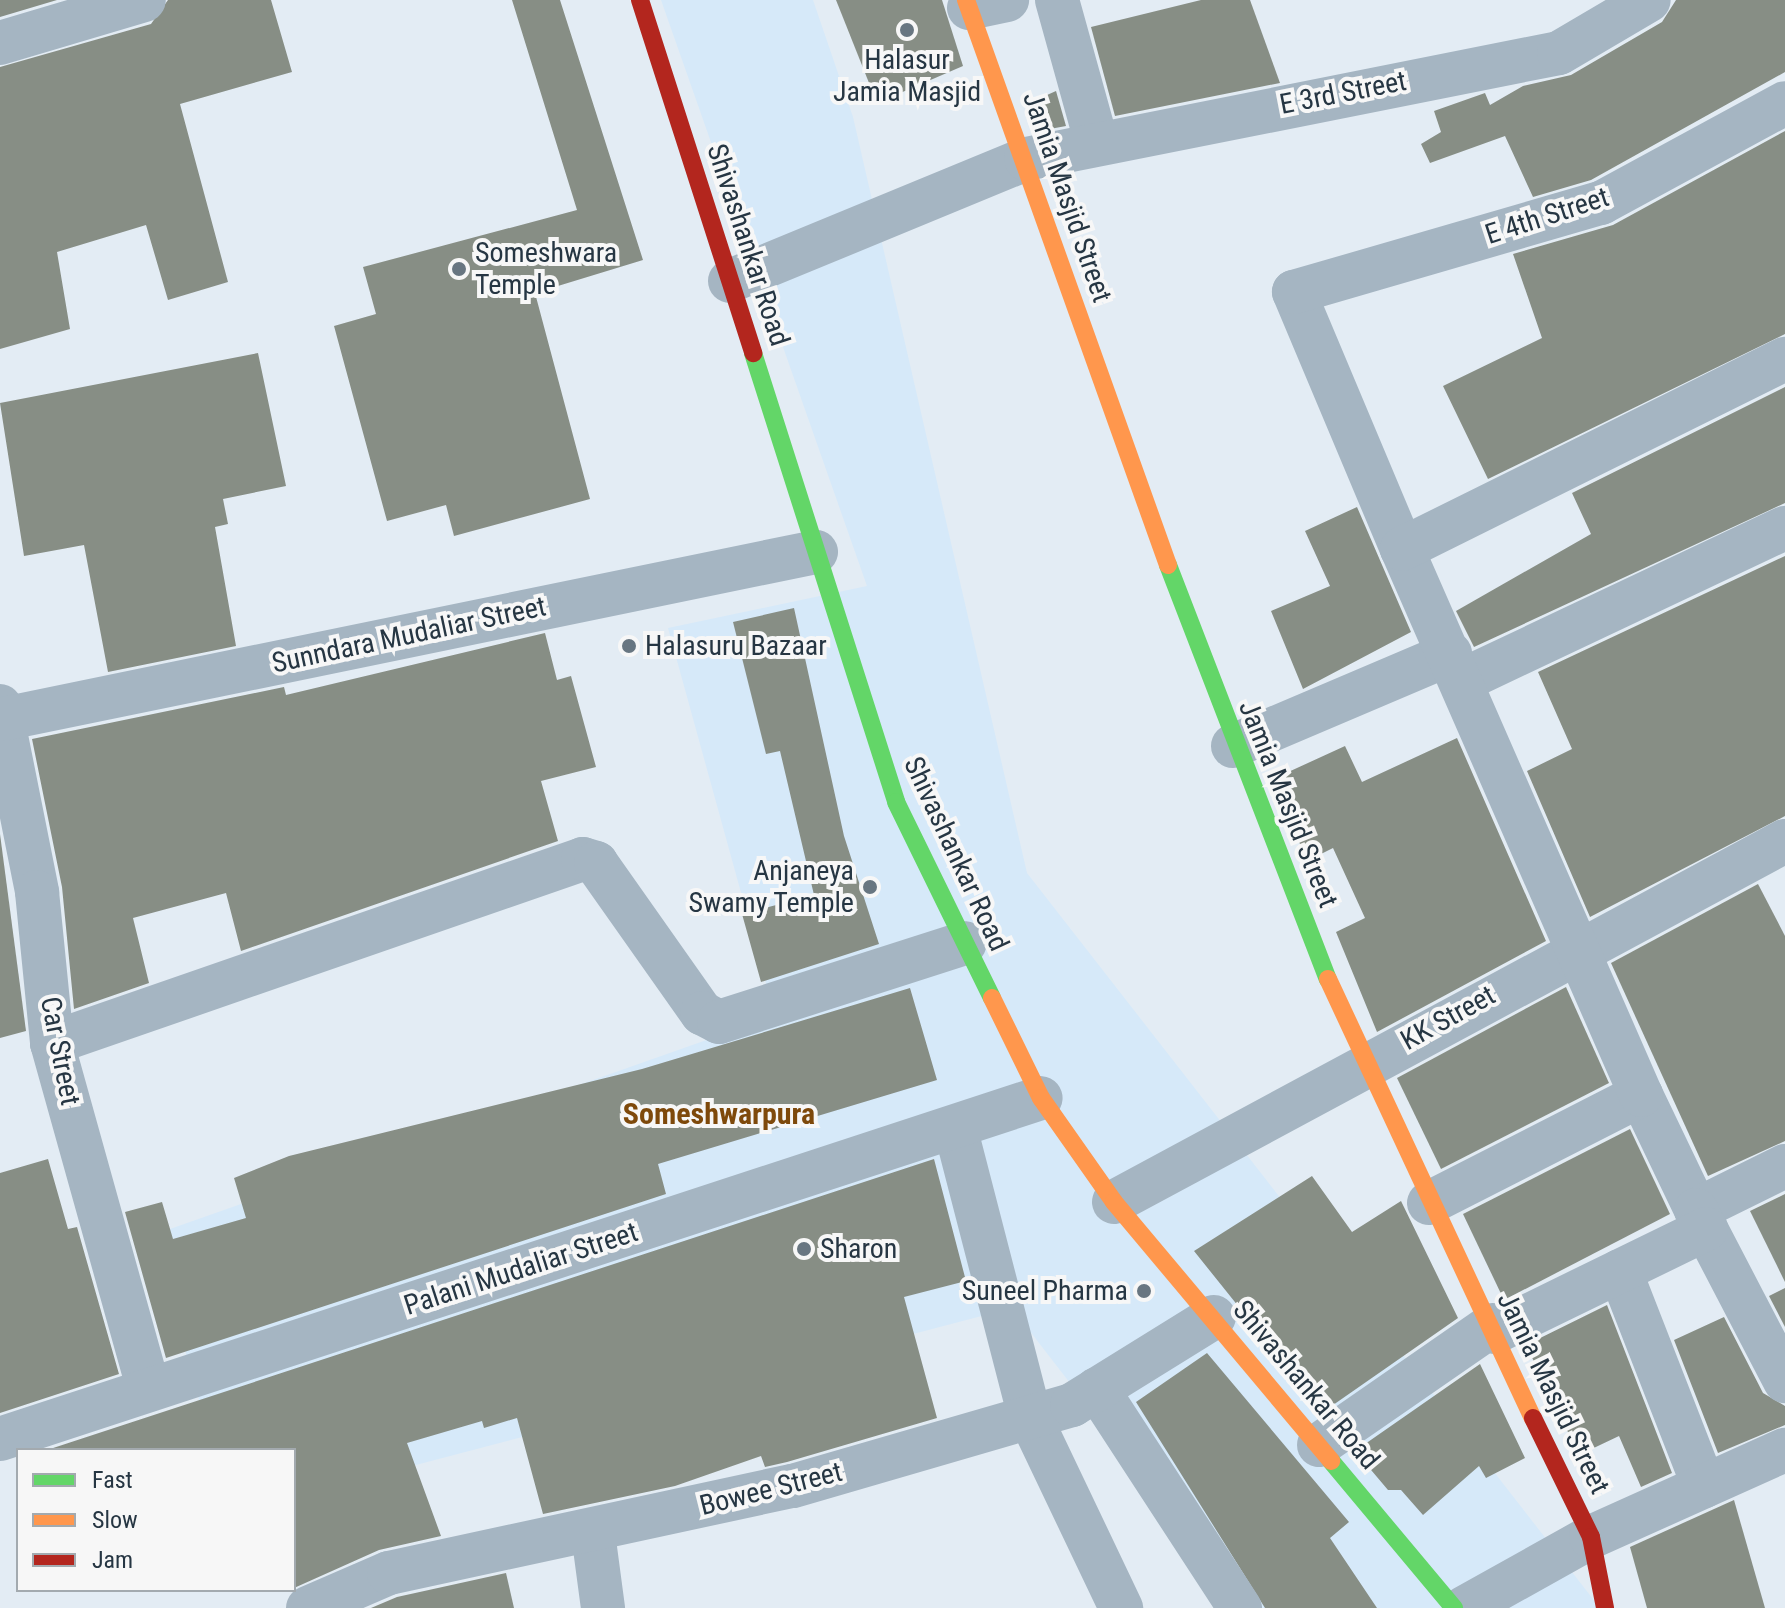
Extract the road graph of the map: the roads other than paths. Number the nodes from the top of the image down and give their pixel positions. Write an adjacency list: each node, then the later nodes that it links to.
1 (144, 0): 6 (street)
2 (640, 0): 10 (street, Shivashankar Road)
3 (1057, 0): 8 (street)
4 (1649, 0): 8 (street, E 3rd Street)
5 (981, 3): 9 (street, Jamia Masjid Street)
6 (0, 43)
7 (1785, 103): 13 (street, E 4th Street)
8 (1097, 144): 9 (street, E 3rd Street)
9 (1026, 159): 10 (street, E 3rd Street); 17 (street, Jamia Masjid Street)
10 (730, 281): 14 (street, Shivashankar Road)
11 (1785, 359): 13 (street)
12 (1785, 528): 15 (street)
13 (1402, 549): 15 (street)
14 (816, 552): 16 (street, Sunndara Mudaliar Street); 20 (street, Shivashankar Road)
15 (1456, 667): 17 (street); 21 (street)
16 (1, 712): 19 (street, Car Street)
17 (1233, 746): 23 (street, Jamia Masjid Street)
18 (1785, 841): 21 (street, KK Street)
19 (18, 898): 22 (street, Car Street)
20 (965, 943): 22 (street); 25 (street, Shivashankar Road)
21 (1573, 949): 23 (street, KK Street); 24 (street)
22 (52, 1043): 36 (street, Car Street)
23 (1363, 1065): 28 (street, KK Street); 29 (street, Jamia Masjid Street)
24 (1641, 1095): 29 (street); 30 (street)
25 (1041, 1098): 26 (street, Palani Mudaliar Street); 28 (street, Shivashankar Road)
26 (955, 1127): 36 (street, Palani Mudaliar Street); 37 (street)
27 (1785, 1166): 30 (street)
28 (1114, 1202): 32 (street, Shivashankar Road)
29 (1429, 1203): 33 (street, Jamia Masjid Street)
30 (1709, 1233): 31 (street); 34 (street)
31 (1620, 1271): 33 (street); 41 (street)
32 (1214, 1317): 35 (street, Bowee Street); 39 (street, Shivashankar Road)
33 (1493, 1329): 39 (street); 43 (street, Jamia Masjid Street)
34 (1785, 1381)
35 (1097, 1389): 37 (street, Bowee Street); 47 (street)
36 (149, 1390): 38 (street, Palani Mudaliar Street)
37 (1030, 1417): 42 (street, Bowee Street); 46 (street)
38 (0, 1439)
39 (1319, 1445): 48 (street, Shivashankar Road)
40 (1785, 1450): 41 (street)
41 (1704, 1486): 43 (street)
42 (593, 1533): 44 (street, Bowee Street); 45 (street)
43 (1591, 1537): 49 (street); 50 (street, Jamia Masjid Street)
44 (308, 1608)
45 (603, 1608)
46 (1121, 1608)
47 (1240, 1608)
48 (1454, 1608)
49 (1464, 1608)
50 (1605, 1608)

